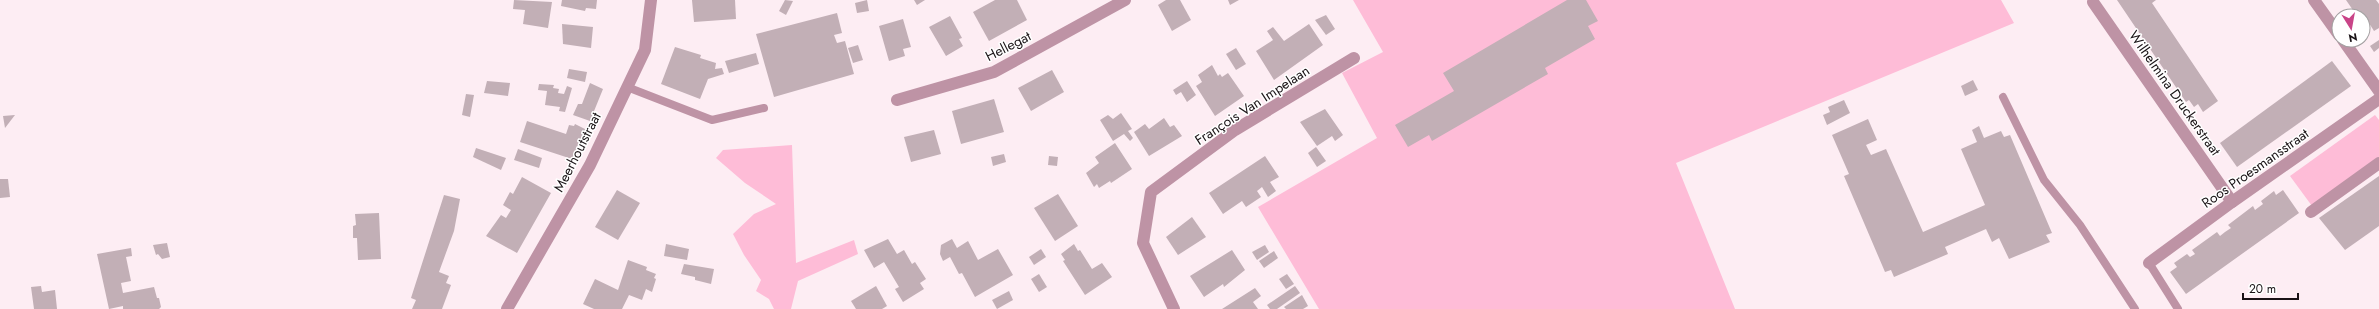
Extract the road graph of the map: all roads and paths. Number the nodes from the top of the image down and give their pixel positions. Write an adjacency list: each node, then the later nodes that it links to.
1 (651, 0): 8 (street, Meerhoutstraat)
2 (1125, 0): 12 (street, Hellegat)
3 (2314, 0): 5 (street)
4 (2093, 2): 15 (street, Wilhelmina Druckerstraat)
5 (2331, 24)
6 (2349, 48): 9 (street)
7 (1354, 58): 19 (street, François Van Impelaan)
8 (627, 87): 13 (lane); 18 (street, Meerhoutstraat)
9 (2379, 91)
10 (2003, 98): 20 (lane)
11 (2379, 99): 15 (street, Roos Proesmansstraat)
12 (897, 100)
13 (764, 108)
14 (2379, 163): 16 (street)
15 (2232, 202): 17 (street, Roos Proesmansstraat)
16 (2311, 212)
17 (2149, 264): 21 (lane)
18 (507, 309)
19 (1174, 309)
20 (2135, 309)
21 (2178, 309)

